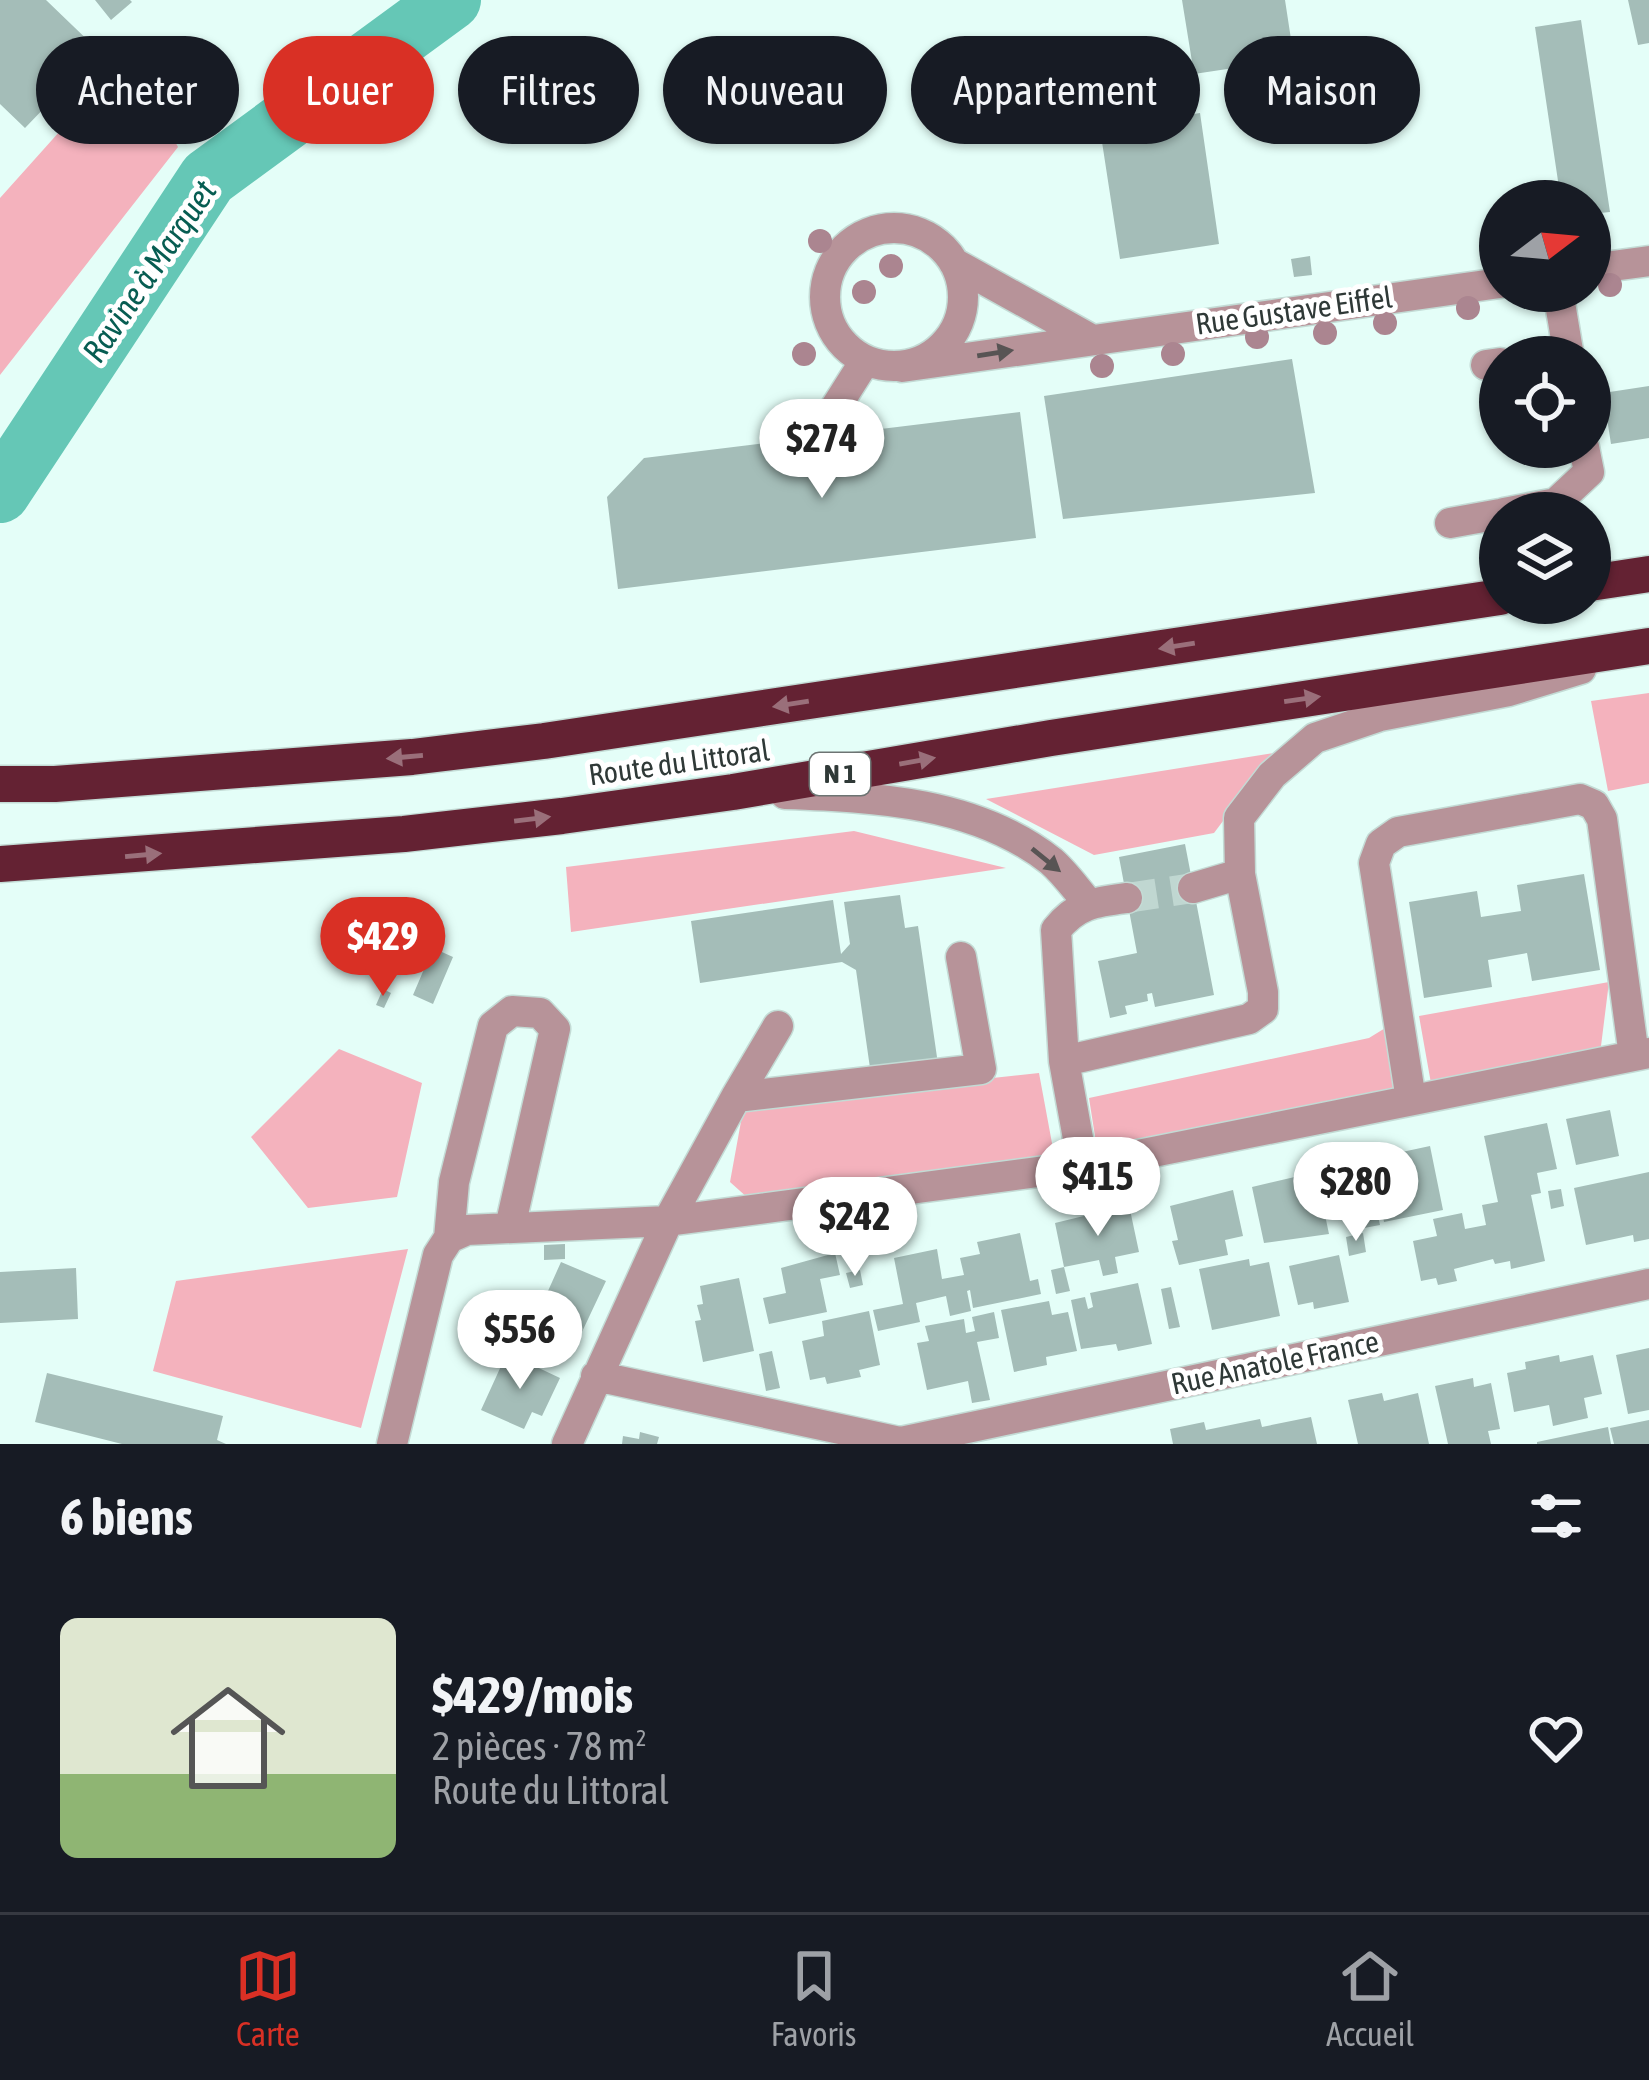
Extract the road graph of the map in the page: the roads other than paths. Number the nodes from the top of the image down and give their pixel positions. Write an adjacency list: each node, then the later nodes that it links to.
1 (1649, 261): 3 (street)
2 (954, 263): 5 (street); 6 (street); 7 (street)
3 (1611, 266)
4 (1479, 286): 5 (street, Rue Gustave Eiffel)
5 (1089, 338): 7 (street, Rue Gustave Eiffel, one-way to 5)
6 (865, 361): 7 (street, Rue Gustave Eiffel); 8 (street)
7 (902, 367)
8 (820, 431)
9 (1587, 468): 10 (street)
10 (1567, 492)
11 (1479, 518): 12 (street)
12 (1450, 524)
13 (1649, 574): 14 (highway)
14 (1611, 580)
15 (1479, 600): 17 (highway, Route du Littoral, one-way to 17)
16 (1649, 648): 18 (highway, Route du Littoral / N 1, one-way to 16); 20 (street)
17 (0, 784)
18 (733, 793): 19 (highway, Route du Littoral / N 1, one-way to 18); 23 (street, one-way to 23)
19 (13, 864)
20 (1240, 874): 21 (street); 27 (street)
21 (1193, 889)
22 (1127, 898): 23 (street)
23 (1088, 903): 27 (street)
24 (962, 957): 28 (street)
25 (778, 1025): 28 (street)
26 (1642, 1054): 29 (street); 29 (street)
27 (1064, 1061): 30 (street)
28 (736, 1097): 31 (street)
29 (1411, 1100): 30 (street)
30 (1083, 1166): 31 (street)
31 (668, 1221): 32 (street); 35 (street)
32 (510, 1226): 33 (street); 33 (street)
33 (449, 1238): 38 (street)
34 (1649, 1284): 36 (street, Rue Anatole France)
35 (596, 1376): 37 (street); 39 (street)
36 (1058, 1409): 37 (street, Rue Anatole France); 40 (street)
37 (905, 1443)
38 (392, 1444)
39 (567, 1444)
40 (1041, 1444)

